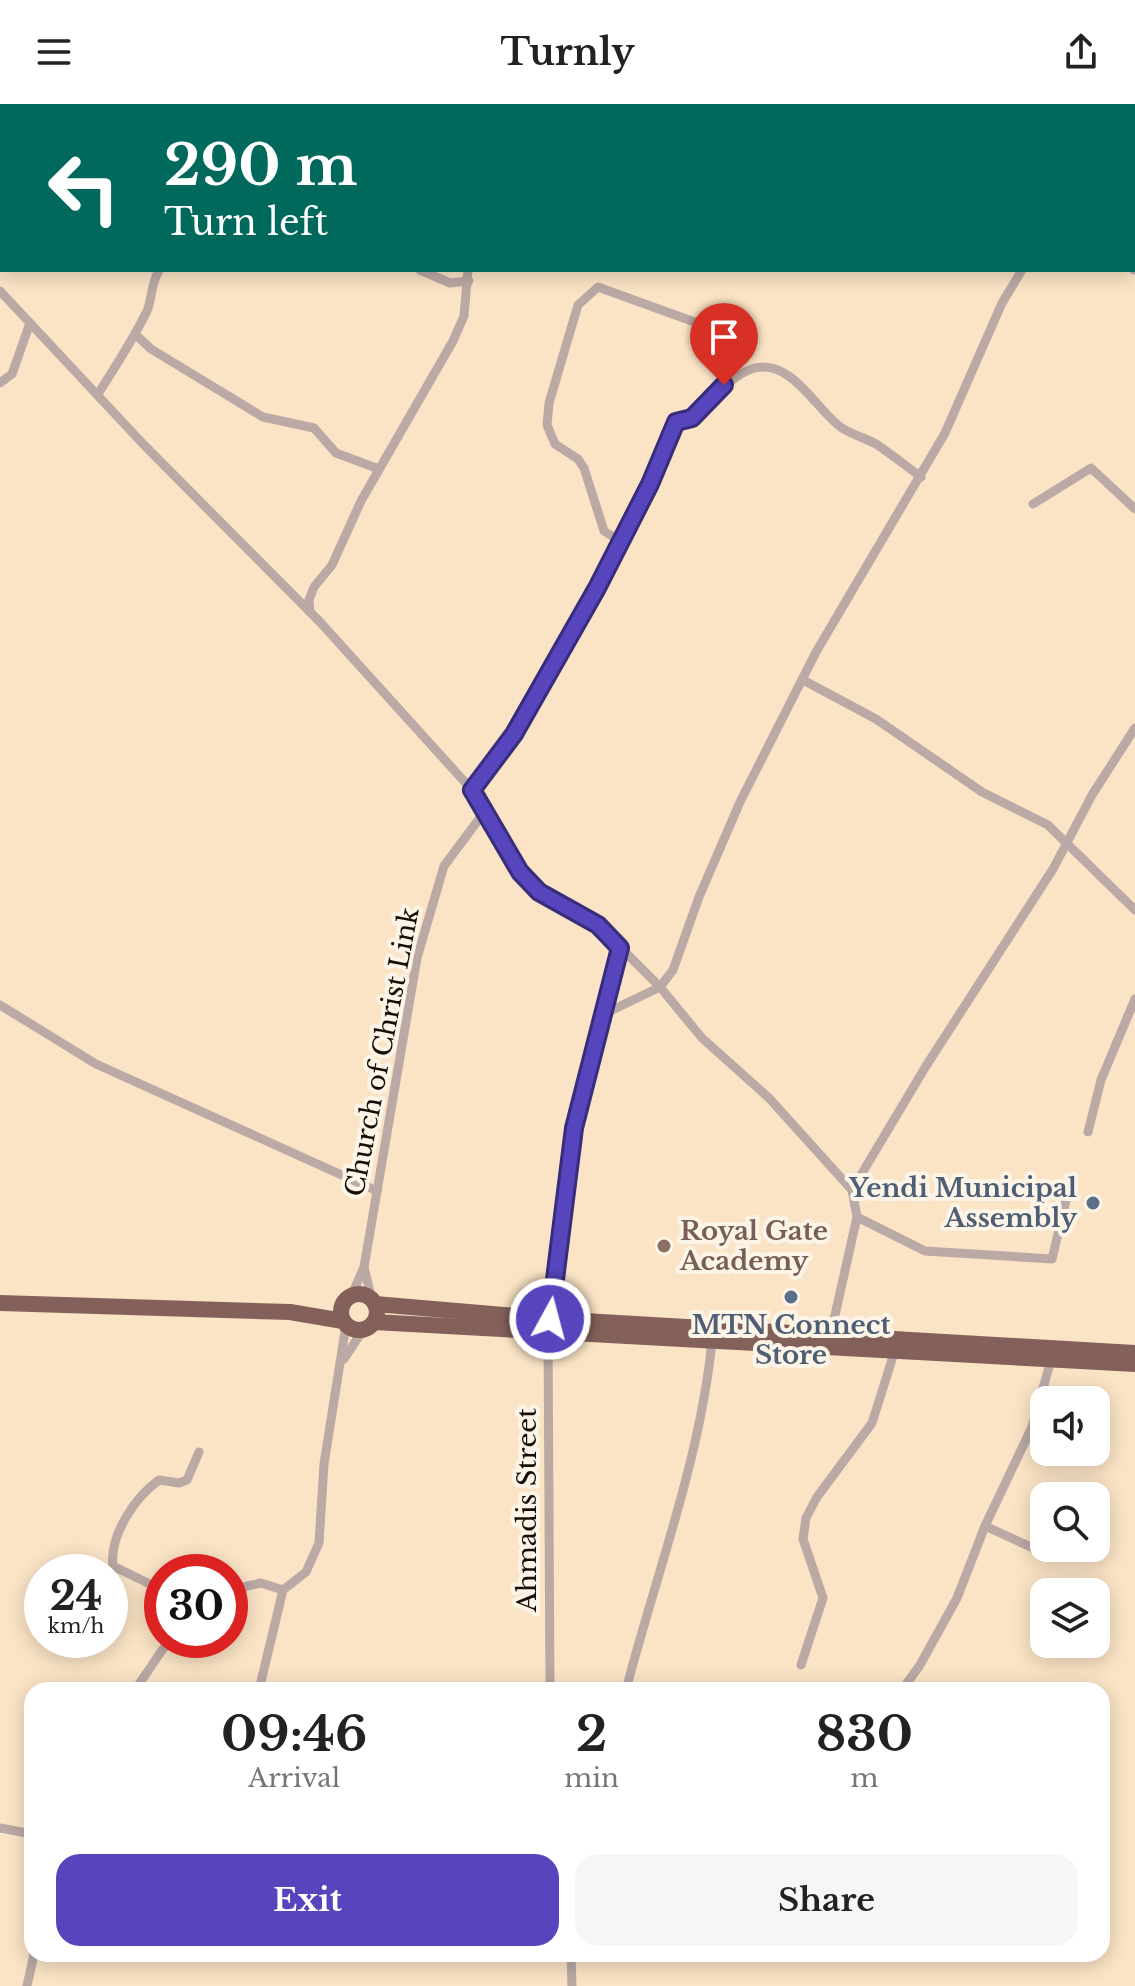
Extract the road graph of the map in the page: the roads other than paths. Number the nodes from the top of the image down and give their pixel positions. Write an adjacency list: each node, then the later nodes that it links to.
1 (158, 272): 8 (street)
2 (425, 272): 4 (street)
3 (1021, 272): 12 (street)
4 (469, 275): 11 (street)
5 (0, 291): 6 (street)
6 (30, 323): 9 (street); 10 (street)
7 (711, 328): 15 (street)
8 (136, 335): 10 (street); 11 (street)
9 (0, 383)
10 (98, 394): 16 (street)
11 (379, 469): 16 (street)
12 (921, 477): 15 (street); 17 (street)
13 (1033, 504): 14 (street)
14 (1135, 509)
15 (620, 541): 19 (street)
16 (310, 612): 19 (street)
17 (803, 680): 21 (street); 24 (street)
18 (1135, 728): 21 (street)
19 (472, 790): 20 (street)
20 (485, 811): 23 (street); 31 (street, Church of Christ Link)
21 (1068, 841): 22 (street); 30 (street)
22 (1135, 910)
23 (620, 948): 24 (street); 27 (street, Ahmadis Street)
24 (660, 987): 27 (street); 30 (street)
25 (1135, 999): 28 (street)
26 (0, 1005): 31 (street)
27 (606, 1013): 39 (street, Ahmadis Street)
28 (1088, 1132)
29 (1070, 1184): 32 (street)
30 (852, 1190): 32 (street)
31 (377, 1191): 33 (street, Church of Christ Link)
32 (857, 1217): 41 (street)
33 (364, 1267): 34 (street, Church of Christ Link); 35 (street, Church of Christ Link)
34 (347, 1300): 35 (highway); 37 (highway); 38 (highway)
35 (373, 1302): 39 (highway); 40 (highway)
36 (0, 1303): 37 (highway)
37 (290, 1312): 38 (highway)
38 (345, 1323): 40 (highway); 46 (street)
39 (549, 1325): 40 (highway); 41 (highway); 42 (highway); 58 (street, Ahmadis Street)
40 (369, 1326): 46 (street)
41 (831, 1333): 44 (highway)
42 (712, 1341): 43 (highway); 59 (street)
43 (895, 1350): 45 (highway); 55 (street)
44 (1135, 1353)
45 (1051, 1360): 47 (highway); 49 (street)
46 (342, 1362): 53 (street)
47 (1135, 1364)
48 (199, 1452): 51 (street)
49 (985, 1526): 50 (street); 60 (street)
50 (1030, 1547)
51 (112, 1554)
52 (248, 1586): 53 (street)
53 (283, 1590): 57 (street)
54 (157, 1658): 56 (street)
55 (801, 1665)
56 (140, 1682)
57 (261, 1682)
58 (550, 1682)
59 (628, 1682)
60 (908, 1682)
61 (0, 1828): 62 (street)
62 (24, 1832)
63 (32, 1962): 65 (street)
64 (571, 1962): 66 (street)
65 (27, 1986)
66 (572, 1986)

